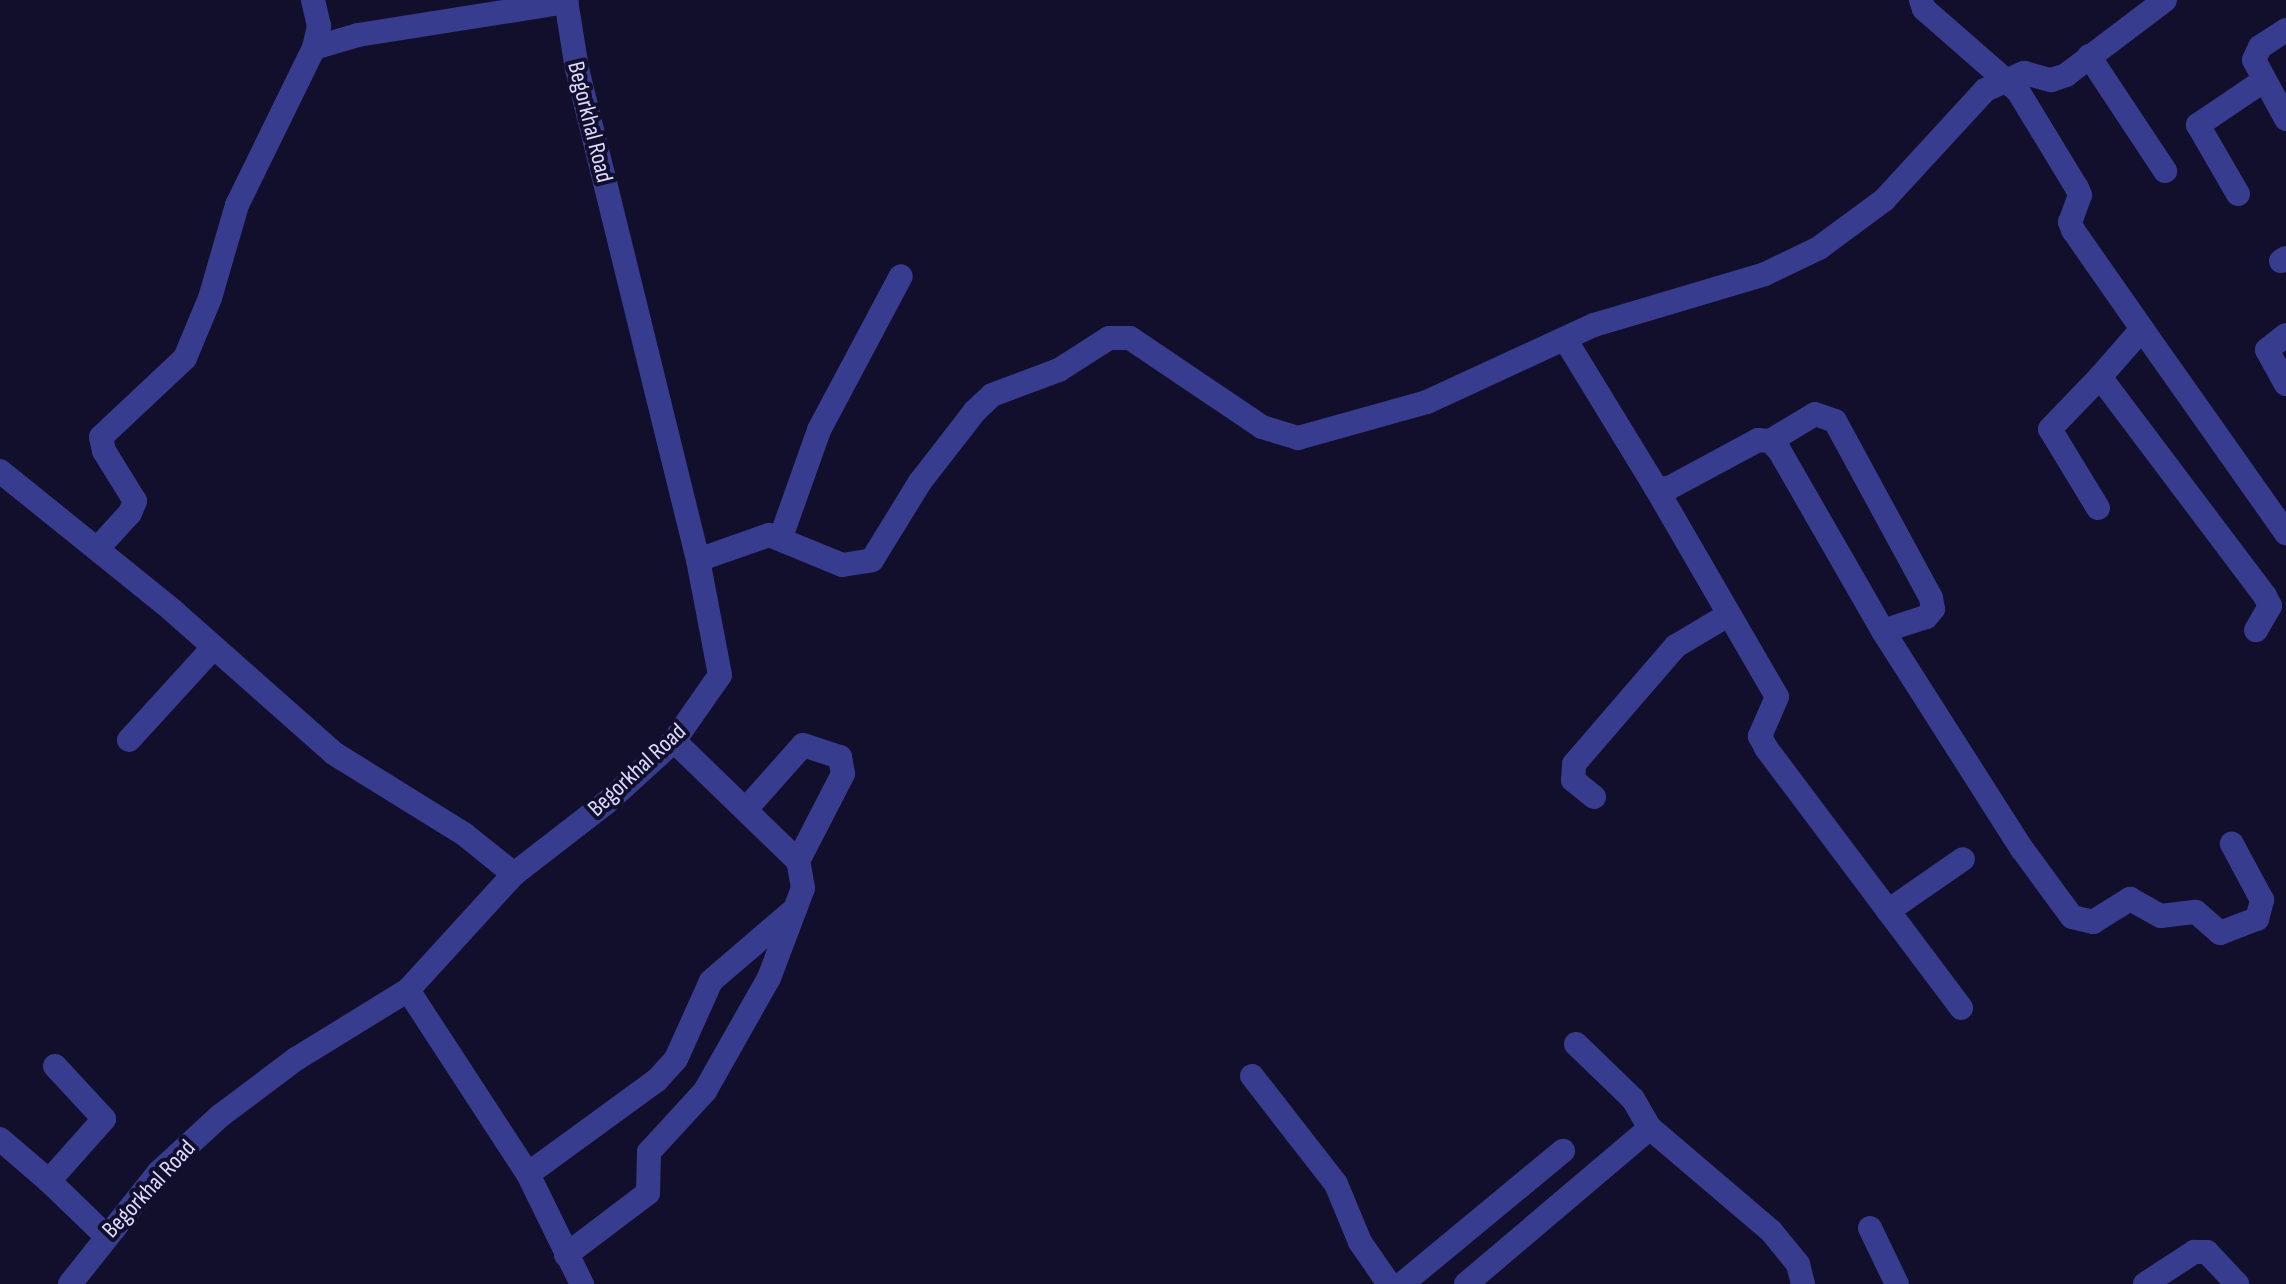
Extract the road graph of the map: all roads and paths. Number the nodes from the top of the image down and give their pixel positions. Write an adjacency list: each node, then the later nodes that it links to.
1 (313, 0): 6 (street)
2 (1921, 0): 8 (street)
3 (566, 1): 6 (street); 26 (street, Begorkhal Road)
4 (2156, 2): 7 (street)
5 (2286, 30): 9 (street)
6 (314, 48): 25 (street)
7 (2089, 56): 8 (street); 11 (street)
8 (2007, 77): 14 (street); 16 (street)
9 (2263, 81): 10 (street); 12 (street)
10 (2286, 119)
11 (2165, 171)
12 (2238, 194)
13 (901, 276): 24 (street)
14 (2142, 329): 17 (street); 23 (street)
15 (2286, 335): 18 (street)
16 (1565, 339): 21 (street); 24 (street)
17 (2100, 377): 22 (street); 28 (street)
18 (2286, 384)
19 (1770, 441): 21 (street); 29 (street); 29 (street)
20 (0, 471): 25 (street)
21 (1656, 488): 27 (street)
22 (2098, 508)
23 (2286, 533)
24 (781, 537): 26 (street)
25 (98, 548): 30 (street)
26 (698, 560): 32 (street, Begorkhal Road)
27 (1728, 615): 33 (street); 40 (street)
28 (2256, 630)
29 (1883, 631): 35 (street)
30 (213, 648): 31 (street); 38 (street)
31 (129, 740)
32 (674, 741): 34 (street); 38 (street, Begorkhal Road)
33 (1594, 797)
34 (747, 808): 37 (street); 37 (street)
35 (2232, 844)
36 (1963, 859): 40 (street)
37 (798, 861): 39 (street)
38 (514, 874): 41 (street, Begorkhal Road)
39 (795, 909): 49 (street); 53 (street)
40 (1888, 911): 42 (street)
41 (408, 990): 49 (street); 52 (street, Begorkhal Road)
42 (1961, 1008)
43 (1576, 1044): 46 (street)
44 (55, 1066): 50 (street)
45 (1252, 1076): 56 (street)
46 (1650, 1128): 58 (street); 59 (street)
47 (0, 1139): 50 (street)
48 (1563, 1151): 57 (street)
49 (528, 1174): 53 (street)
50 (49, 1181): 52 (street)
51 (1870, 1228): 60 (street)
52 (105, 1235): 54 (street, Begorkhal Road)
53 (566, 1255): 55 (street)
54 (70, 1284)
55 (582, 1284)
56 (1389, 1284)
57 (1402, 1284)
58 (1466, 1284)
59 (1803, 1284)
60 (1897, 1284)
61 (2145, 1284): 62 (street)
62 (2237, 1284)

